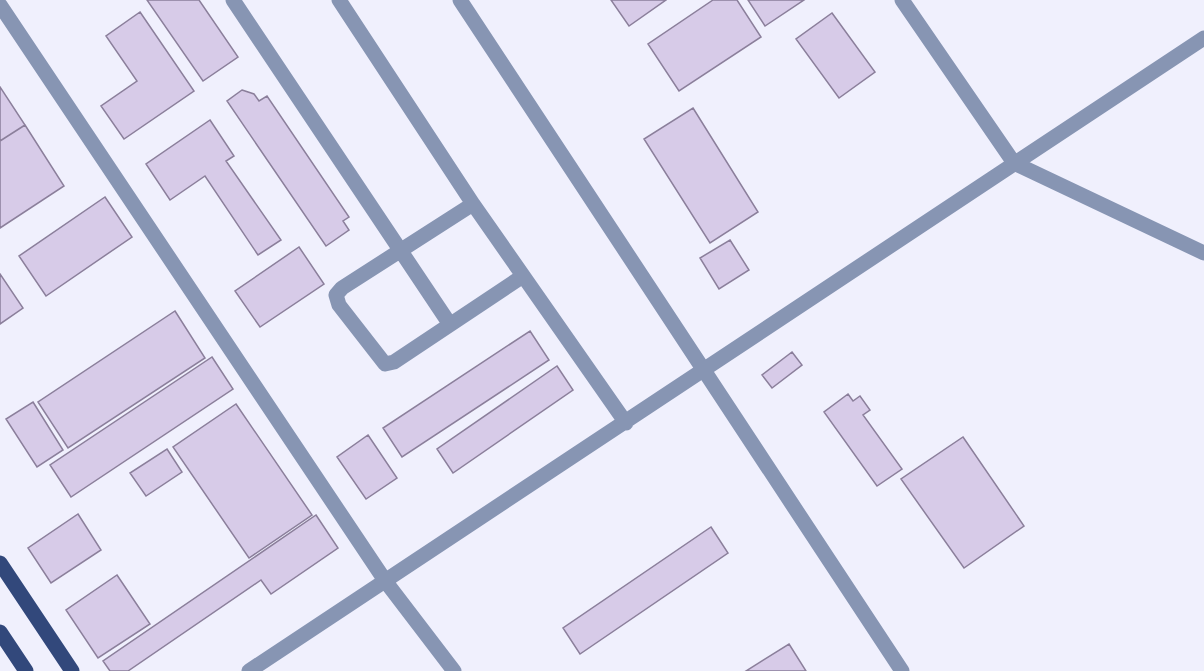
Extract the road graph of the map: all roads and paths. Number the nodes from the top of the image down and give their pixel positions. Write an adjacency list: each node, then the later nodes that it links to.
1 (233, 0): 9 (street)
2 (339, 0): 8 (street)
3 (460, 0): 13 (street)
4 (902, 0): 7 (street)
5 (0, 5): 16 (street)
6 (1204, 38): 7 (street)
7 (1014, 163): 10 (street); 13 (street)
8 (472, 204): 9 (street); 11 (street)
9 (401, 252): 12 (street); 12 (street)
10 (1204, 253)
11 (523, 276): 12 (street); 14 (street)
12 (449, 323)
13 (705, 370): 14 (street); 22 (street)
14 (626, 423): 16 (street)
15 (0, 563): 19 (main road)
16 (386, 582): 20 (street); 21 (street)
17 (0, 632): 18 (main road)
18 (26, 671)
19 (72, 671)
20 (249, 671)
21 (454, 671)
22 (902, 671)

